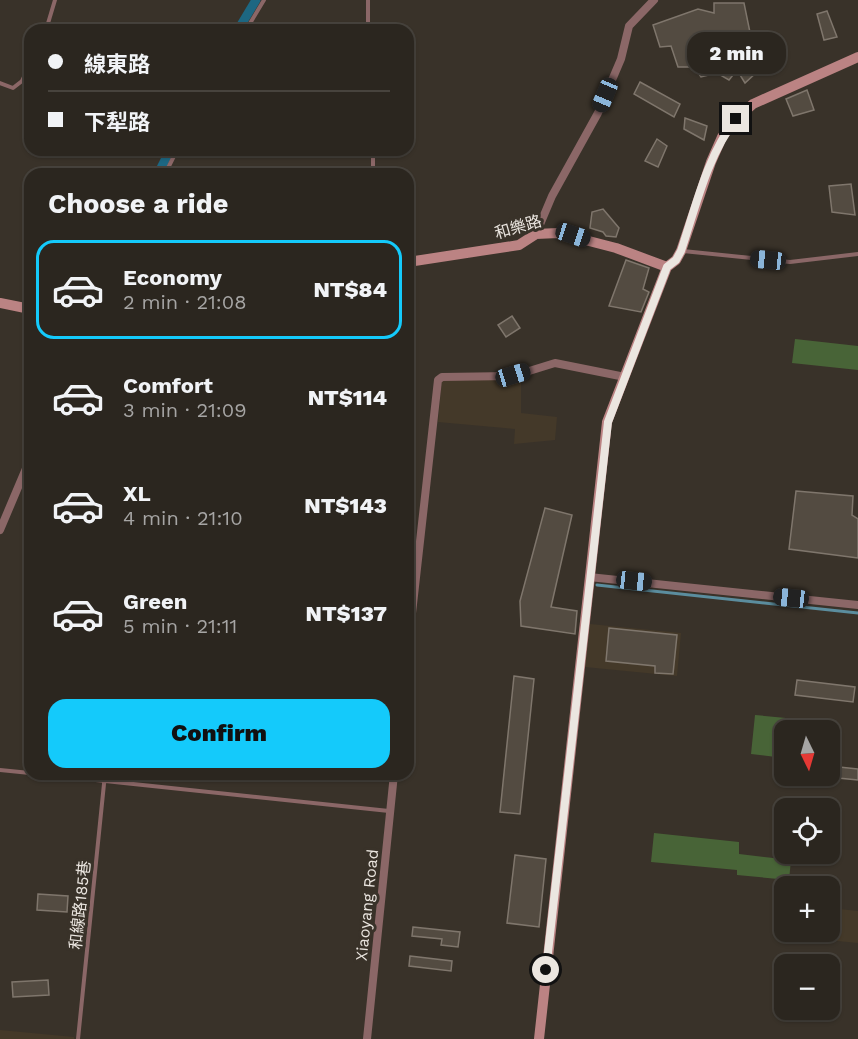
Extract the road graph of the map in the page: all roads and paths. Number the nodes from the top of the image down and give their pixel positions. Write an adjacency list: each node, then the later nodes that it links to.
1 (55, 0): 5 (lane)
2 (264, 0): 6 (lane)
3 (368, 0): 7 (lane)
4 (654, 0): 11 (street)
5 (48, 24)
6 (250, 24)
7 (368, 24)
8 (858, 57): 12 (street)
9 (24, 77): 10 (lane)
10 (0, 83)
11 (536, 234): 14 (street, 和樂路); 15 (street, 和樂路)
12 (681, 251): 13 (lane); 15 (street)
13 (858, 254)
14 (414, 261)
15 (667, 267): 18 (street)
16 (0, 303): 17 (street)
17 (24, 308)
18 (626, 377): 21 (street); 22 (street)
19 (24, 473): 20 (street)
20 (0, 530)
21 (589, 577): 23 (street); 31 (street)
22 (414, 595)
23 (858, 605)
24 (0, 770): 25 (lane)
25 (24, 772)
26 (104, 780): 28 (lane); 29 (lane, 和線路185巷)
27 (393, 780): 28 (street, Xiaoyang Road)
28 (390, 811): 30 (street, Xiaoyang Road)
29 (78, 1039)
30 (367, 1039)
31 (539, 1039)

